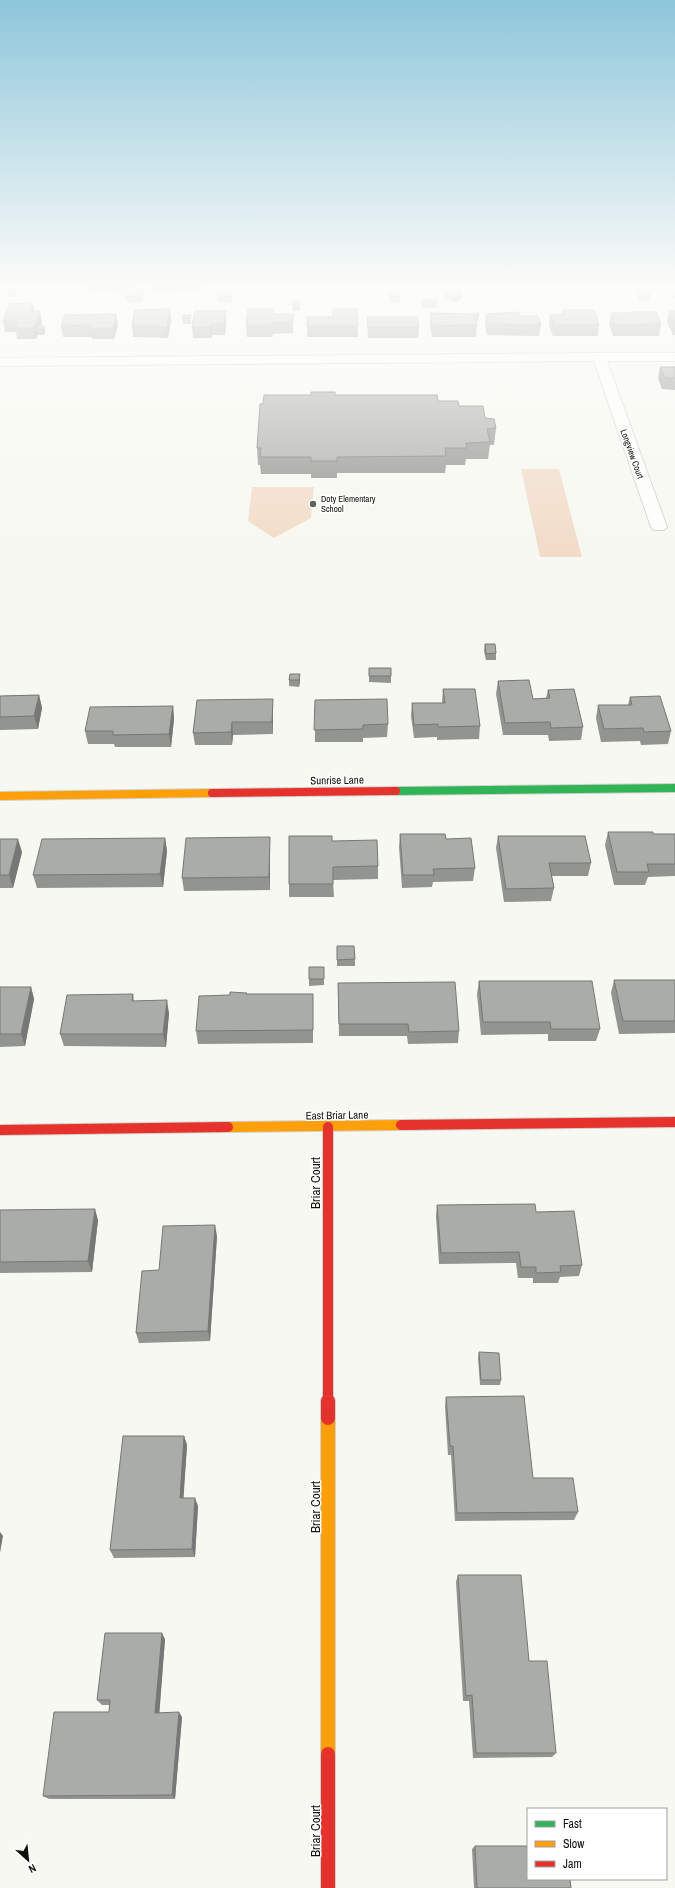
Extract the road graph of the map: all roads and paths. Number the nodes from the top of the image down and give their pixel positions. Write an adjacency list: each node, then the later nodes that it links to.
1 (603, 373): 2 (street, Longview Court)
2 (658, 527)
3 (675, 788): 4 (street, Sunrise Lane)
4 (0, 796)
5 (675, 1122): 6 (street, East Briar Lane)
6 (328, 1127): 7 (street, East Briar Lane); 8 (street, Briar Court)
7 (0, 1130)
8 (328, 1888)

